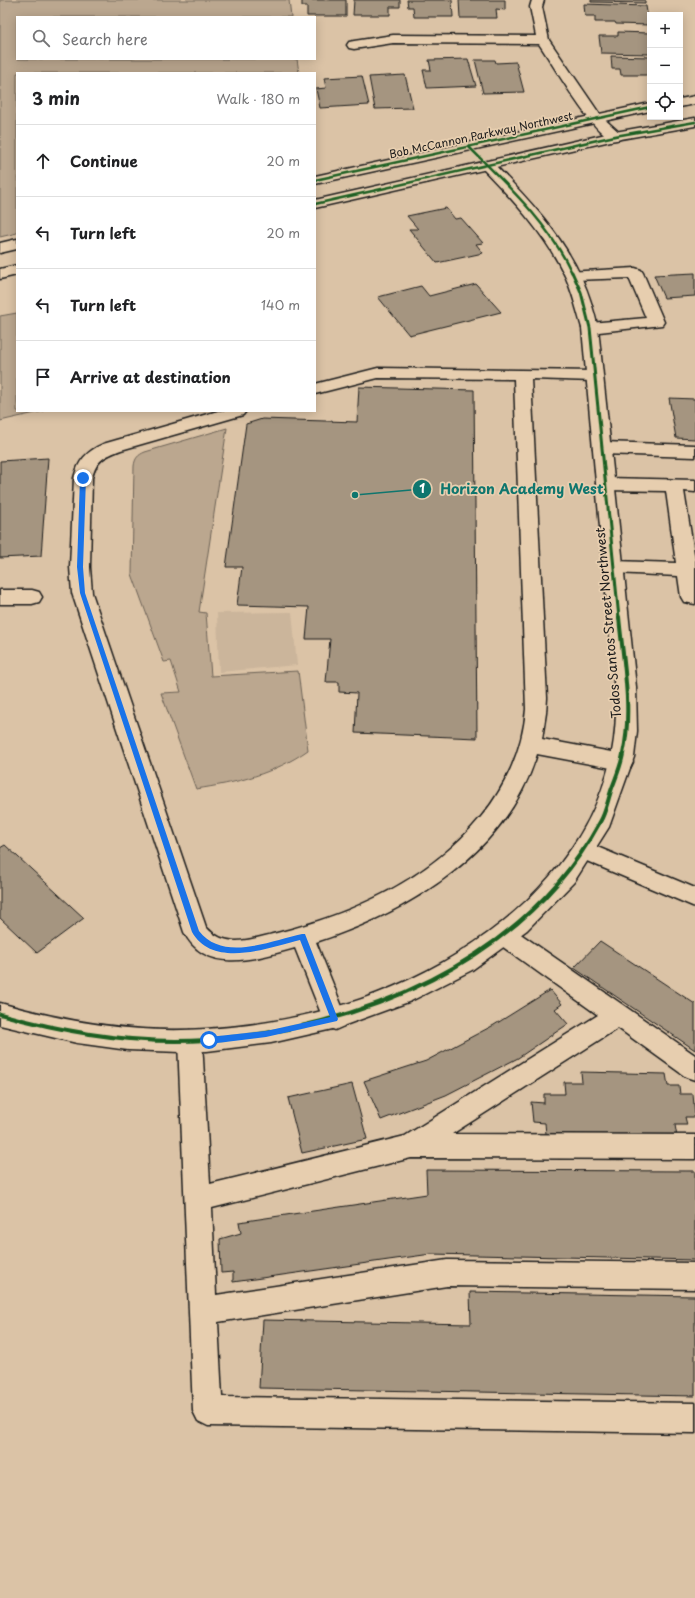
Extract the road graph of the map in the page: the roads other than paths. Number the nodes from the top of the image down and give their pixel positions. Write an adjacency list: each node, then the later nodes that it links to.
1 (538, 0): 2 (street)
2 (543, 40): 3 (street); 7 (street)
3 (354, 45)
4 (695, 100): 5 (street)
5 (683, 102)
6 (647, 108): 7 (street, Bob McCannon Parkway Northwest)
7 (596, 119): 9 (street); 10 (street, Bob McCannon Parkway Northwest)
8 (695, 122): 9 (street)
9 (615, 136): 11 (street)
10 (468, 146): 11 (street, Todos Santos Street Northwest); 12 (street, Bob McCannon Parkway Northwest)
11 (488, 166): 13 (street); 18 (street, Todos Santos Street Northwest)
12 (316, 180)
13 (316, 204)
14 (16, 244): 15 (street)
15 (0, 248)
16 (16, 270): 17 (street)
17 (0, 274)
18 (574, 276): 19 (street, Todos Santos Street Northwest); 19 (street)
19 (590, 328): 21 (street, Todos Santos Street Northwest)
20 (522, 374): 21 (street); 22 (street); 34 (street)
21 (594, 376): 24 (street, Todos Santos Street Northwest)
22 (316, 389)
23 (234, 412): 39 (street)
24 (602, 448): 25 (street); 26 (street, Todos Santos Street Northwest)
25 (695, 451)
26 (605, 484): 27 (street); 29 (street, Todos Santos Street Northwest)
27 (674, 485): 28 (street); 30 (street)
28 (695, 486)
29 (614, 568): 30 (street); 35 (street, Todos Santos Street Northwest)
30 (686, 570): 33 (street)
31 (0, 597): 32 (street)
32 (32, 597)
33 (695, 597)
34 (530, 745): 35 (street); 39 (street)
35 (622, 762): 36 (street, Todos Santos Street Northwest)
36 (583, 850): 37 (street); 38 (street, Todos Santos Street Northwest)
37 (695, 898)
38 (504, 935): 41 (street); 42 (street, Todos Santos Street Northwest)
39 (302, 936): 42 (street)
40 (0, 1014): 43 (street, Todos Santos Street Northwest)
41 (618, 1015): 44 (street); 45 (street)
42 (335, 1019): 43 (street, Todos Santos Street Northwest)
43 (190, 1041): 47 (street)
44 (695, 1069)
45 (411, 1146): 46 (street); 47 (street)
46 (695, 1147)
47 (198, 1199): 49 (street)
48 (695, 1276): 49 (street)
49 (203, 1311): 50 (street)
50 (695, 1418)

